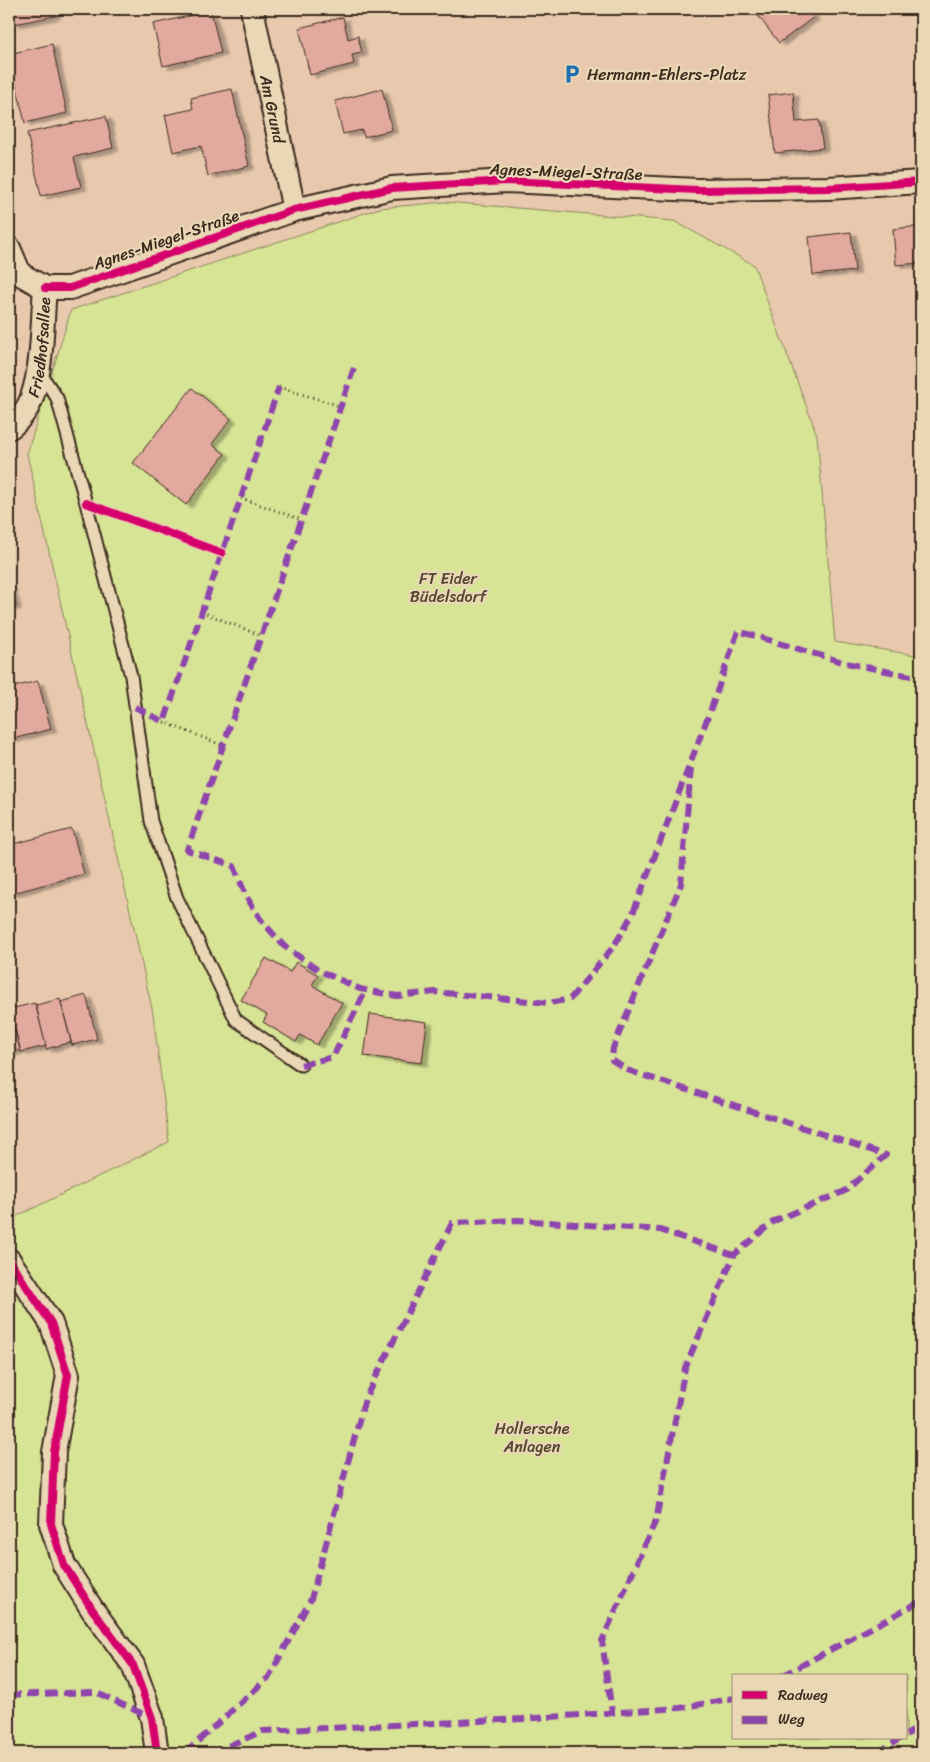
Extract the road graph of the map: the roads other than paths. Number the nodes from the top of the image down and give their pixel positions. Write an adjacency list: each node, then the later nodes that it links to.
1 (252, 9): 3 (street, Am Grund)
2 (921, 182): 3 (street, Agnes-Miegel-Straße)
3 (294, 210): 5 (street, Agnes-Miegel-Straße)
4 (9, 248): 5 (street)
5 (45, 288): 6 (street, Friedhofsallee)
6 (38, 370): 7 (street, Friedhofsallee); 8 (lane)
7 (9, 428)
8 (302, 1064)
9 (9, 1260): 10 (street)
10 (157, 1753)

